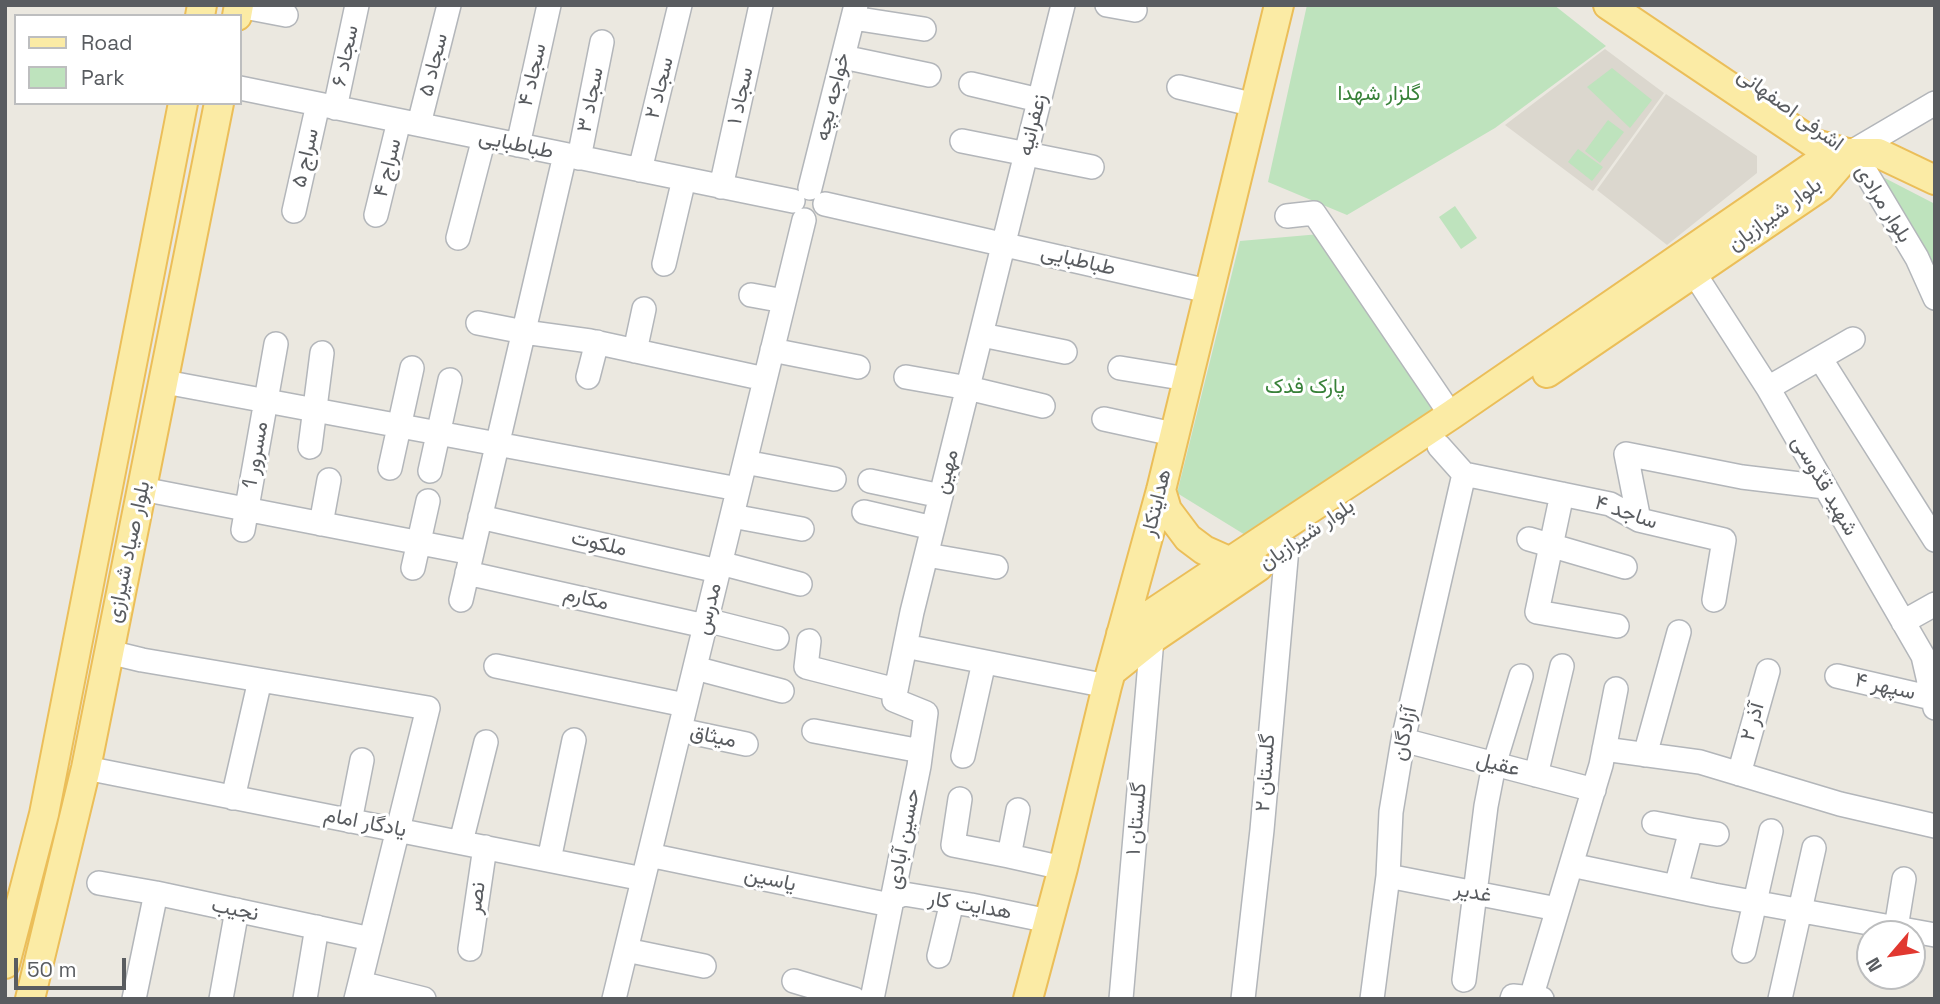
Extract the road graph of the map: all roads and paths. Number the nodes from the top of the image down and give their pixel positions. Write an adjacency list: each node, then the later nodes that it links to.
1 (357, 5): 26 (street, سجاد ۶)
2 (449, 5): 28 (street, سجاد ۵)
3 (549, 5): 31 (street, سجاد ۴)
4 (680, 5): 36 (street, سجاد ۲)
5 (761, 5): 39 (street, سجاد ۱)
6 (1062, 5): 22 (street, زعفرانیه)
7 (1107, 5): 12 (street)
8 (1279, 5): 27 (main road, هدایتکار)
9 (1608, 5): 33 (main road, اشرفی اصفهانی)
10 (1640, 5): 33 (main road, اشرفی اصفهانی)
11 (239, 6): 14 (street)
12 (1135, 10)
13 (854, 11): 15 (street); 17 (street, خواجه بچه)
14 (286, 15)
15 (924, 29)
16 (602, 43): 34 (street, سجاد ۳)
17 (843, 57): 18 (street); 41 (street, خواجه بچه)
18 (929, 75)
19 (971, 84): 22 (street)
20 (1179, 87): 27 (street)
21 (242, 88): 26 (street, طباطبایی)
22 (1039, 100): 32 (street, زعفرانیه)
23 (1935, 103): 33 (street)
24 (183, 105): 166 (main road, بلوار صیاد شیرازی)
25 (219, 105): 73 (main road, بلوار صیاد شیرازی)
26 (327, 106): 28 (street, طباطبایی); 42 (street, سراج ۵)
27 (1255, 106): 49 (main road, هدایتکار)
28 (409, 123): 29 (street, طباطبایی); 43 (street, سراج ۴)
29 (484, 138): 31 (street, طباطبایی); 45 (street)
30 (962, 141): 32 (street)
31 (518, 145): 34 (street, طباطبایی)
32 (1027, 153): 35 (street); 46 (street, زعفرانیه)
33 (1850, 153): 38 (main road); 40 (main road); 48 (main road, بلوار شیرازیان); 50 (street, بلوار مرادی); 79 (main road, بلوار شیرازیان)
34 (572, 156): 36 (street, طباطبایی); 55 (street, سجاد ۳)
35 (1092, 167)
36 (640, 170): 37 (street, طباطبایی)
37 (684, 179): 39 (street, طباطبایی); 47 (street)
38 (1935, 180)
39 (721, 187): 41 (street, طباطبایی)
40 (1935, 194)
41 (808, 203): 46 (street, طباطبایی); 52 (street, مدرس)
42 (294, 211)
43 (376, 215)
44 (1287, 216): 79 (street)
45 (458, 238)
46 (1004, 244): 49 (street, طباطبایی); 56 (street, مهین)
47 (664, 264)
48 (1694, 273): 75 (street, شهید قدّوسی); 85 (main road, بلوار شیرازیان)
49 (1208, 291): 71 (main road, هدایتکار)
50 (1932, 293)
51 (751, 295): 52 (street)
52 (784, 302): 60 (street, مدرس)
53 (644, 309): 61 (street)
54 (478, 323): 55 (street)
55 (524, 332): 58 (street); 84 (street, سجاد ۳)
56 (982, 335): 62 (street); 74 (street, مهین)
57 (1853, 339): 64 (street)
58 (597, 342): 61 (street); 68 (street)
59 (276, 344): 76 (street, مسرور 1)
60 (772, 350): 65 (street); 70 (street, مدرس)
61 (635, 351): 70 (street)
62 (1065, 352)
63 (322, 353): 78 (street)
64 (1820, 358): 75 (street); 109 (street)
65 (858, 367)
66 (411, 368): 81 (street)
67 (1120, 368): 71 (street)
68 (588, 377)
69 (906, 377): 74 (street)
70 (765, 379): 87 (street, مدرس)
71 (1187, 379): 83 (main road, هدایتکار)
72 (450, 380): 82 (street)
73 (164, 382): 76 (street); 95 (main road, بلوار صیاد شیرازی)
74 (968, 388): 77 (street); 99 (street, مهین)
75 (1768, 388): 94 (street, شهید قدّوسی)
76 (266, 401): 78 (street); 104 (street, مسرور 1)
77 (1043, 406)
78 (315, 410): 81 (street); 86 (street)
79 (1451, 415): 114 (main road, بلوار شیرازیان)
80 (1104, 419): 83 (street)
81 (399, 425): 82 (street); 88 (street)
82 (437, 432): 84 (street); 89 (street)
83 (1173, 434): 97 (main road, هدایتکار)
84 (498, 444): 96 (street); 103 (street, سجاد ۳)
85 (1439, 446): 90 (street); 112 (main road, بلوار شیرازیان)
86 (310, 447)
87 (745, 462): 91 (street); 96 (street, مدرس)
88 (390, 468)
89 (430, 471)
90 (1464, 474): 98 (street, ساجد ۴); 150 (street, آزادگان)
91 (834, 479)
92 (329, 480): 106 (street)
93 (870, 481): 99 (street)
94 (1825, 487): 105 (street); 124 (street, شهید قدّوسی)
95 (142, 489): 104 (street, مکارم); 132 (main road, بلوار صیاد شیرازی)
96 (738, 489): 102 (street, مدرس)
97 (1161, 491): 114 (main road); 127 (main road, هدایتکار)
98 (1562, 494): 105 (street, ساجد ۴); 110 (street)
99 (941, 496): 107 (street, مهین)
100 (428, 501): 111 (street)
101 (864, 512): 107 (street)
102 (732, 516): 108 (street); 117 (street, مدرس)
103 (480, 517): 115 (street, سجاد ۳); 117 (street, ملکوت)
104 (244, 520): 106 (street, مکارم)
105 (1639, 520): 122 (street, ساجد ۴)
106 (321, 524): 111 (street, مکارم)
107 (933, 528): 113 (street, مهین)
108 (802, 529)
109 (1935, 540)
110 (1540, 542): 116 (street); 126 (street)
111 (419, 543): 115 (street, مکارم); 119 (street)
112 (1287, 548): 127 (main road, بلوار شیرازیان); 221 (street, گلستان ۲)
113 (927, 555): 118 (street); 131 (street, مهین)
114 (1231, 562): 127 (main road, بلوار شیرازیان)
115 (470, 563): 121 (street, سجاد ۳); 125 (street, مکارم)
116 (1625, 566)
117 (719, 567): 120 (street, ملکوت); 125 (street, مدرس)
118 (996, 567)
119 (413, 568)
120 (800, 584)
121 (461, 600)
122 (1714, 600)
123 (1935, 604): 124 (street)
124 (1903, 622): 145 (street, شهید قدّوسی)
125 (706, 623): 129 (street, مکارم); 136 (street, مدرس)
126 (1617, 626)
127 (1138, 631): 140 (main road, هدایتکار); 220 (street, گلستان ۱)
128 (1679, 632): 155 (street)
129 (776, 638)
130 (809, 641): 144 (street)
131 (905, 646): 133 (street); 144 (street, مهین)
132 (109, 652): 141 (street); 159 (main road, بلوار صیاد شیرازی)
133 (984, 662): 140 (street); 156 (street)
134 (496, 666): 146 (street)
135 (1562, 666): 161 (street)
136 (695, 668): 143 (street); 146 (street, مدرس)
137 (1768, 671): 160 (street, آذر ۲)
138 (1521, 676): 158 (street)
139 (1837, 676): 145 (street, سپهر ۴)
140 (1110, 678): 182 (main road, هدایتکار)
141 (260, 680): 163 (street); 171 (street)
142 (1616, 689): 153 (street)
143 (782, 691)
144 (895, 695): 154 (street, حسین آبادی)
145 (1934, 703)
146 (685, 705): 147 (street, مدرس)
147 (680, 730): 152 (street, میثاق); 178 (street, مدرس)
148 (814, 731): 154 (street)
149 (574, 740): 180 (street)
150 (1403, 740): 158 (street, عقیل); 183 (street, آزادگان)
151 (486, 742): 175 (street)
152 (747, 744)
153 (1604, 749): 155 (street); 162 (street)
154 (921, 751): 190 (street, حسین آبادی)
155 (1645, 755): 160 (street)
156 (963, 756)
157 (362, 760): 167 (street)
158 (1494, 765): 161 (street, عقیل); 189 (street)
159 (86, 768): 163 (street, یادگار امام); 168 (main road, بلوار صیاد شیرازی)
160 (1739, 774): 170 (street)
161 (1535, 775): 162 (street, عقیل)
162 (1594, 790): 181 (street)
163 (233, 797): 167 (street, یادگار امام)
164 (960, 799): 179 (street)
165 (1018, 810): 179 (street)
166 (44, 814): 168 (main road); 205 (main road, بلوار صیاد شیرازی)
167 (350, 821): 171 (street, یادگار امام)
168 (73, 822): 211 (main road, بلوار صیاد شیرازی)
169 (1654, 823): 172 (street)
170 (1935, 826)
171 (398, 830): 175 (street, یادگار امام); 200 (street)
172 (1691, 830): 174 (street); 187 (street)
173 (1771, 831): 192 (street)
174 (1717, 834)
175 (461, 842): 176 (street, یادگار امام)
176 (485, 847): 180 (street, یادگار امام); 201 (street, نصر)
177 (1814, 848): 195 (street)
178 (649, 855): 184 (street, مدرس); 190 (street, یاسین)
179 (1009, 856): 182 (street)
180 (549, 860): 184 (street, یادگار امام)
181 (1571, 866): 187 (street); 193 (street)
182 (1063, 868): 197 (main road, هدایتکار)
183 (1388, 876): 189 (street, غدیر); 222 (street, آزادگان)
184 (643, 879): 202 (street, مدرس)
185 (1904, 879): 196 (street)
186 (99, 883): 188 (street, نجیب)
187 (1676, 887): 192 (street)
188 (156, 893): 194 (street, نجیب); 212 (street)
189 (1475, 893): 193 (street, غدیر); 207 (street)
190 (891, 902): 191 (street, هدایت کار); 218 (street, حسین آبادی)
191 (952, 902): 197 (street, هدایت کار); 204 (street)
192 (1755, 902): 195 (street); 203 (street)
193 (1558, 909): 210 (street)
194 (237, 910): 199 (street, نجیب); 213 (street)
195 (1798, 910): 198 (street); 223 (street)
196 (1897, 920)
197 (1049, 921): 219 (main road, هدایتکار)
198 (1856, 921)
199 (317, 928): 200 (street, نجیب); 214 (street)
200 (371, 939): 209 (street)
201 (470, 949)
202 (626, 950): 206 (street); 216 (street, مدرس)
203 (1744, 951)
204 (939, 956)
205 (5, 964)
206 (704, 966)
207 (1464, 980)
208 (794, 981): 217 (street)
209 (358, 991): 215 (street)
210 (1525, 998)
211 (30, 999)
212 (134, 999)
213 (221, 999)
214 (305, 999)
215 (424, 999)
216 (614, 999)
217 (854, 999)
218 (872, 999)
219 (1028, 999)
220 (1121, 999)
221 (1243, 999)
222 (1372, 999)
223 (1780, 999)

